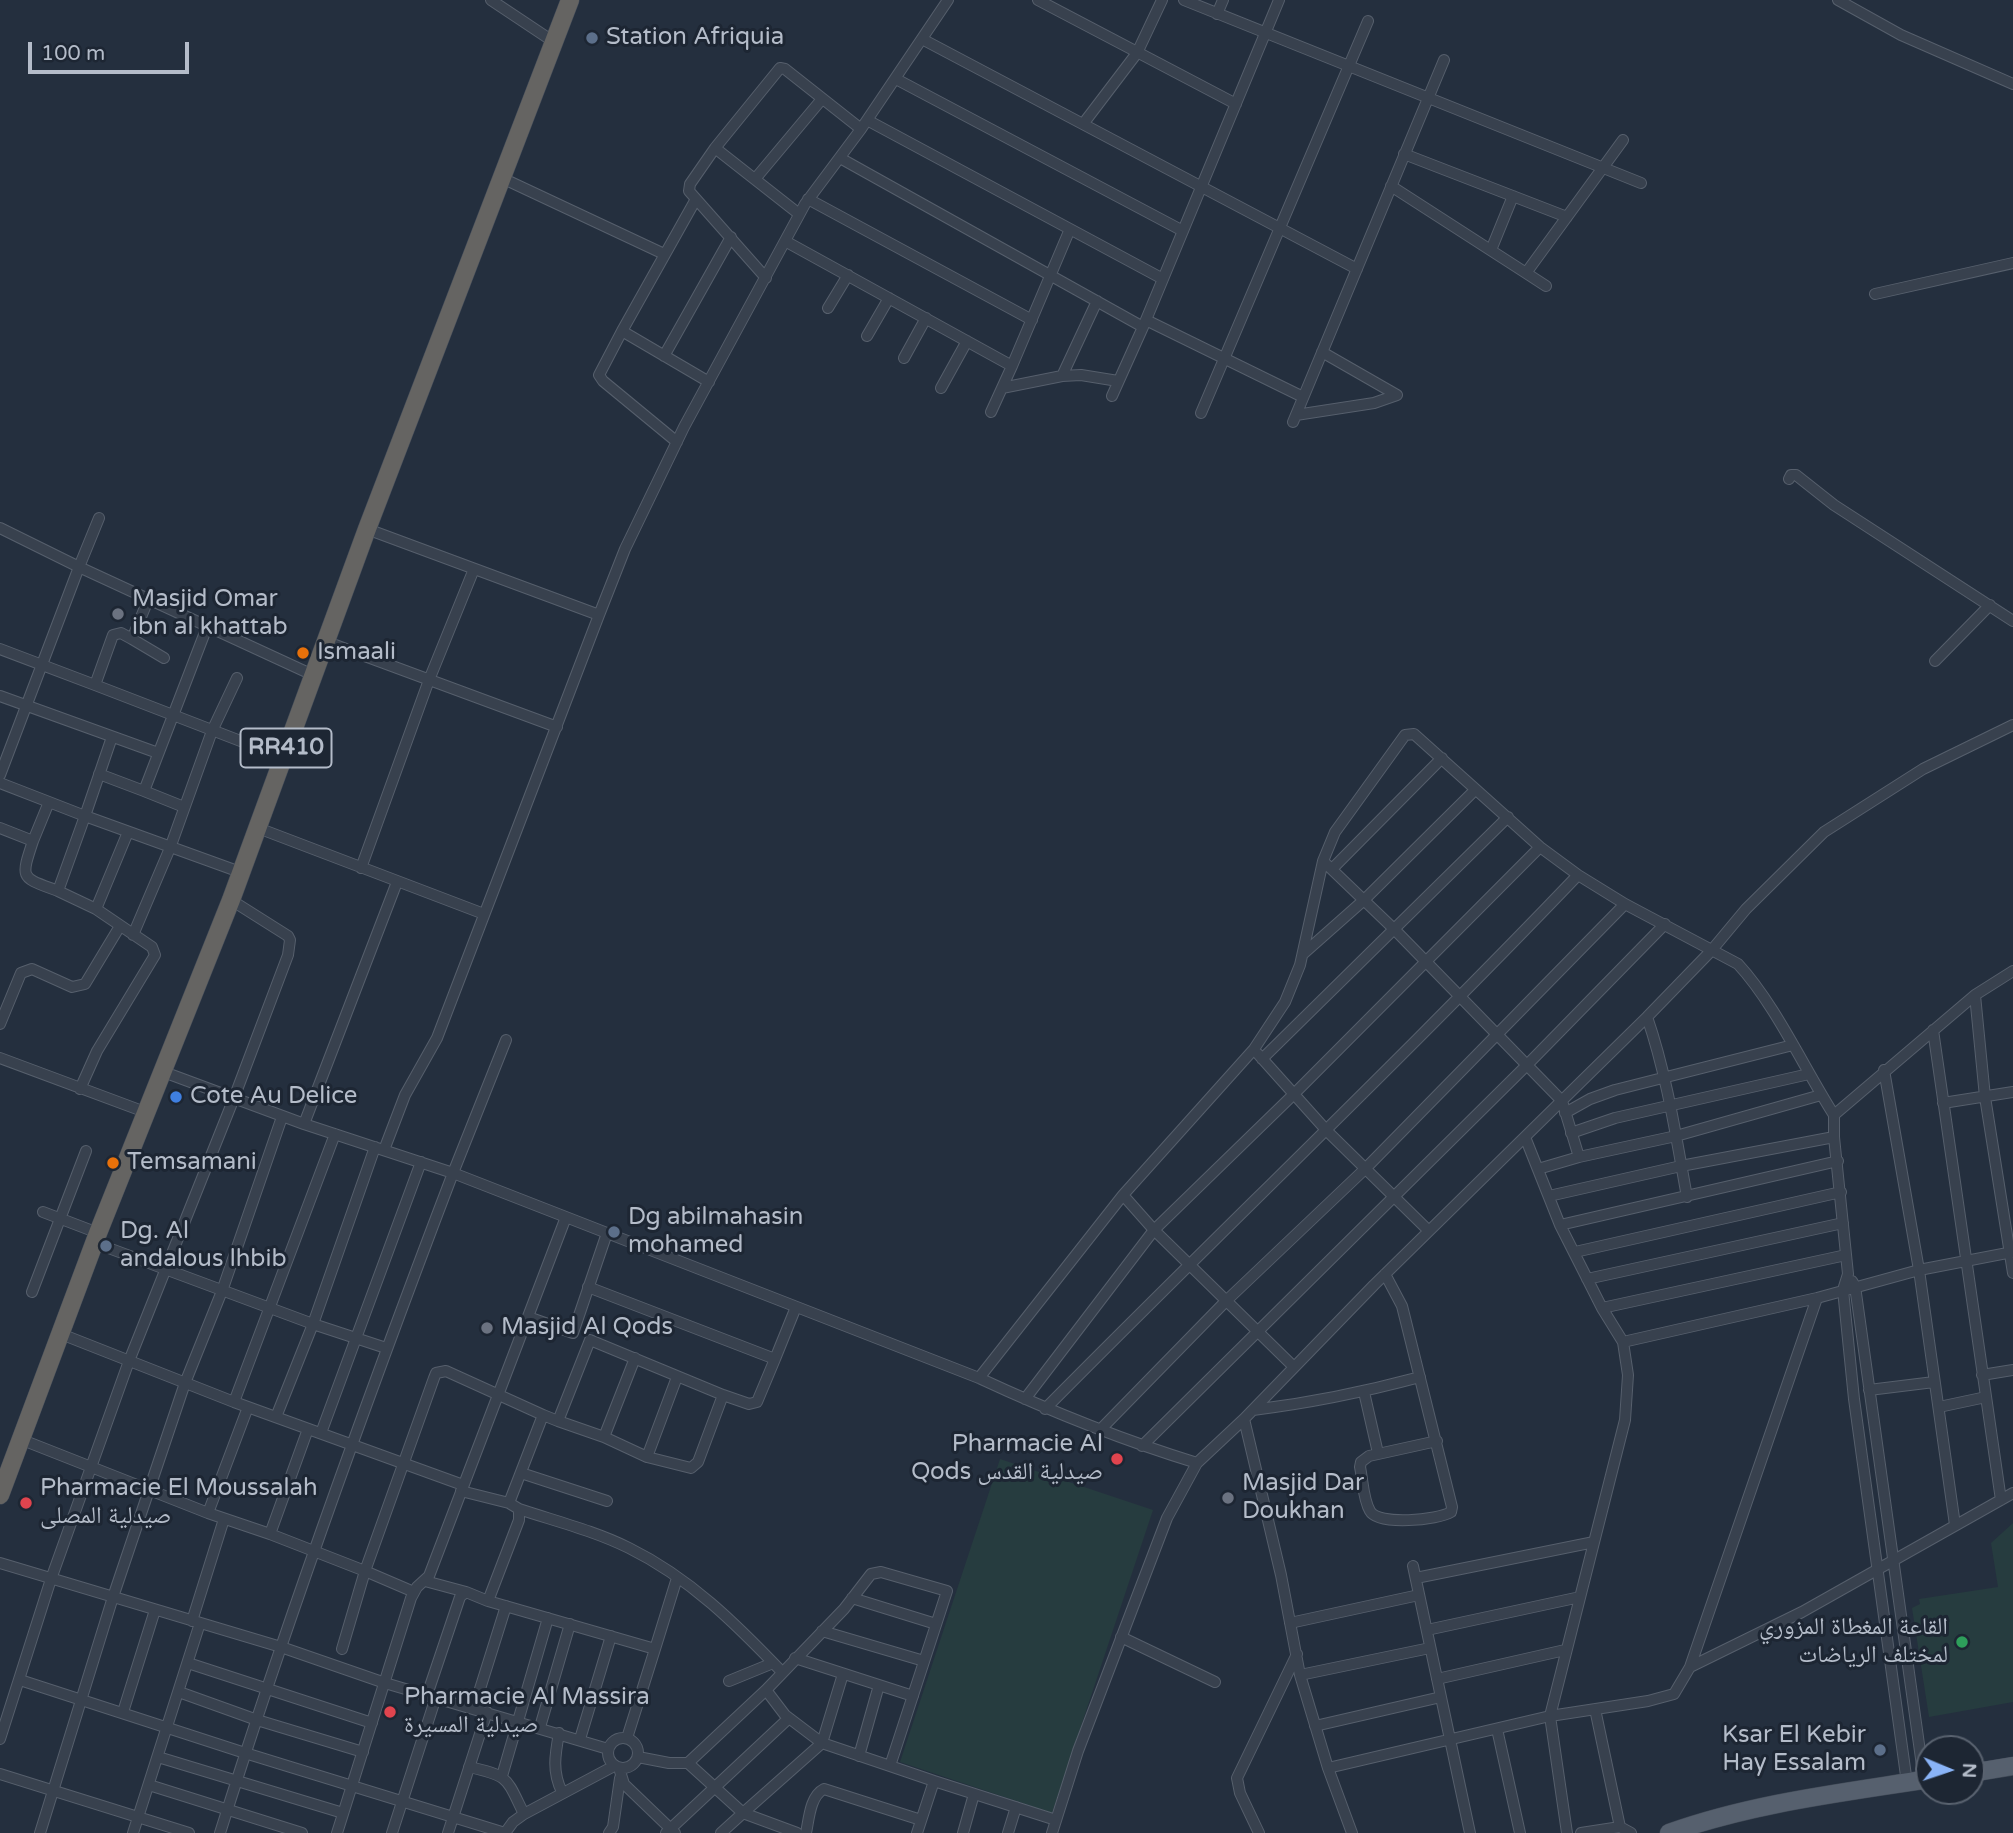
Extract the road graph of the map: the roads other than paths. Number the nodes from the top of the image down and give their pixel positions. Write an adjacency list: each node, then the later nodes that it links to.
1 (493, 0): 14 (street)
2 (570, 0): 14 (highway, RR410)
3 (948, 0): 13 (street)
4 (1038, 0): 15 (street)
5 (1162, 0): 15 (street)
6 (1184, 0): 10 (street)
7 (1223, 0): 10 (street)
8 (1279, 0): 12 (street)
9 (1838, 0): 19 (street)
10 (1217, 14): 12 (street)
11 (1367, 21): 17 (street)
12 (1265, 34): 17 (street); 22 (street)
13 (922, 39): 18 (street); 23 (street)
14 (554, 42): 30 (highway, RR410)
15 (1137, 53): 22 (street); 23 (street)
16 (1444, 60): 20 (street)
17 (1348, 67): 20 (street); 40 (street)
18 (896, 79): 24 (street); 42 (street)
19 (2013, 84)
20 (1428, 98): 27 (street); 29 (street)
21 (822, 99): 24 (street); 26 (street); 31 (street)
22 (1236, 104): 33 (street)
23 (1083, 124): 33 (street)
24 (864, 125): 28 (street); 41 (street)
25 (1623, 140): 29 (street)
26 (715, 148): 31 (street); 36 (street)
27 (1405, 154): 34 (street); 35 (street)
28 (840, 158): 37 (street); 51 (street)
29 (1603, 168): 32 (street); 39 (street)
30 (502, 178): 46 (street); 83 (highway, RR410)
31 (755, 179): 38 (street)
32 (1641, 183)
33 (1202, 186): 40 (street); 42 (street)
34 (1391, 186): 45 (street); 48 (street)
35 (1513, 196): 39 (street); 45 (street)
36 (696, 199): 43 (street); 46 (street)
37 (808, 199): 38 (street); 60 (street)
38 (799, 215): 44 (street)
39 (1567, 217): 49 (street)
40 (1280, 228): 48 (street); 68 (street)
41 (1070, 229): 51 (street); 53 (street)
42 (1183, 231): 53 (street)
43 (731, 237): 52 (street); 66 (street)
44 (785, 241): 50 (street); 52 (street)
45 (1490, 250): 49 (street)
46 (664, 254): 62 (street)
47 (2013, 262): 55 (street)
48 (1357, 269): 65 (street)
49 (1526, 273): 54 (street)
50 (848, 275): 56 (street); 58 (street)
51 (1051, 275): 57 (street); 60 (street)
52 (765, 278): 72 (street)
53 (1163, 279): 61 (street)
54 (1546, 286)
55 (1875, 294)
56 (889, 298): 59 (street); 63 (street)
57 (1097, 301): 61 (street); 70 (street)
58 (828, 308)
59 (926, 318): 64 (street); 67 (street)
60 (1032, 320): 69 (street)
61 (1144, 323): 68 (street); 71 (street)
62 (622, 331): 66 (street); 79 (street)
63 (867, 336)
64 (967, 341): 69 (street); 73 (street)
65 (1322, 352): 76 (street); 76 (street)
66 (664, 356): 72 (street)
67 (904, 358)
68 (1225, 359): 76 (street); 78 (street)
69 (1012, 366): 74 (street)
70 (1062, 376): 71 (street); 74 (street)
71 (1118, 381): 75 (street)
72 (709, 382): 79 (street)
73 (941, 388)
74 (1002, 388): 77 (street)
75 (1112, 396)
76 (1303, 397)
77 (991, 412)
78 (1201, 413)
79 (677, 442): 88 (street)
80 (1789, 479): 87 (street)
81 (99, 518): 84 (street)
82 (0, 528): 84 (street)
83 (367, 529): 85 (street); 92 (highway, RR410)
84 (79, 567): 86 (street); 96 (street)
85 (474, 569): 88 (street); 99 (street)
86 (148, 600): 90 (street); 91 (street)
87 (1990, 605): 89 (street); 95 (street)
88 (599, 615): 105 (street)
89 (2013, 621)
90 (207, 627): 97 (street); 103 (street)
91 (132, 639): 94 (street); 100 (street)
92 (327, 642): 97 (highway, RR410); 99 (street)
93 (0, 649): 96 (street)
94 (163, 657)
95 (1935, 661)
96 (41, 666): 100 (street); 102 (street)
97 (314, 676): 111 (highway, RR410)
98 (237, 678): 106 (street)
99 (429, 680): 105 (street); 129 (street)
100 (95, 685): 103 (street)
101 (0, 696): 102 (street)
102 (26, 706): 107 (street); 109 (street)
103 (172, 715): 106 (street); 110 (street)
104 (2013, 725): 143 (street)
105 (556, 727): 138 (street)
106 (212, 731): 111 (street); 119 (street)
107 (112, 737): 110 (street); 113 (street)
108 (0, 738): 109 (street)
109 (13, 742): 114 (street)
110 (158, 753): 117 (street)
111 (282, 757): 123 (highway, RR410)
112 (1442, 758): 116 (street); 128 (street); 128 (street)
113 (99, 774): 117 (street); 120 (street)
114 (0, 775)
115 (0, 783): 118 (street)
116 (1475, 790): 121 (street); 135 (street)
117 (144, 791): 119 (street)
118 (49, 803): 120 (street); 125 (street)
119 (184, 807): 127 (street)
120 (85, 816): 124 (street); 133 (street)
121 (1508, 817): 126 (street); 141 (street)
122 (0, 828): 125 (street)
123 (258, 828): 129 (street); 130 (highway, RR410)
124 (128, 832): 127 (street); 137 (street)
125 (33, 841): 133 (street)
126 (1540, 847): 131 (street); 145 (street)
127 (170, 848): 130 (street); 142 (street)
128 (1328, 865): 135 (street); 144 (street)
129 (361, 868): 132 (street)
130 (240, 872): 134 (highway, RR410)
131 (1578, 876): 136 (street); 148 (street)
132 (397, 882): 138 (street); 176 (street)
133 (58, 891): 137 (street)
134 (231, 900): 160 (highway, RR410); 168 (street)
135 (1364, 900): 141 (street); 144 (street)
136 (1625, 904): 139 (street); 152 (street)
137 (96, 909): 140 (street)
138 (484, 914): 183 (street)
139 (1665, 924): 143 (street); 158 (street)
140 (120, 926): 142 (street); 150 (street)
141 (1395, 930): 145 (street); 157 (street)
142 (133, 935): 163 (street)
143 (1711, 951): 149 (street); 154 (street)
144 (1303, 954): 155 (street)
145 (1424, 962): 148 (street); 165 (street)
146 (2013, 971): 147 (street)
147 (1975, 995): 151 (street); 167 (street)
148 (1460, 998): 152 (street); 177 (street)
149 (1647, 1017): 162 (street); 169 (street)
150 (0, 1024)
151 (1933, 1030): 159 (street); 170 (street)
152 (1497, 1035): 158 (street); 189 (street)
153 (506, 1040): 191 (street)
154 (1793, 1045): 161 (street); 162 (street)
155 (1254, 1049): 157 (street); 193 (street)
156 (0, 1058): 163 (street)
157 (1262, 1059): 165 (street)
158 (1527, 1065): 169 (street); 195 (street)
159 (1884, 1070): 174 (street); 211 (street)
160 (161, 1072): 168 (street); 172 (highway, RR410)
161 (1809, 1074): 166 (street); 171 (street)
162 (1664, 1078): 171 (street); 173 (street)
163 (80, 1089): 172 (street)
164 (2013, 1092): 167 (street)
165 (1294, 1094): 177 (street); 202 (street)
166 (1821, 1095): 174 (street); 180 (street)
167 (1985, 1097): 170 (street); 207 (street)
168 (234, 1098): 175 (street); 212 (street)
169 (1562, 1101): 173 (street); 181 (street)
170 (1943, 1103): 209 (street)
171 (1670, 1106): 178 (street); 180 (street)
172 (145, 1112): 205 (highway, RR410)
173 (1565, 1113): 178 (street)
174 (1834, 1115): 182 (street)
175 (282, 1116): 176 (street); 220 (street)
176 (304, 1124): 179 (street)
177 (1327, 1131): 189 (street); 210 (street)
178 (1571, 1133): 185 (street)
179 (335, 1134): 183 (street); 225 (street)
180 (1676, 1136): 185 (street); 188 (street)
181 (1525, 1137): 190 (street); 203 (street)
182 (1833, 1137): 186 (street); 188 (street)
183 (380, 1149): 187 (street); 228 (street)
184 (86, 1150): 199 (street)
185 (1578, 1157): 190 (street)
186 (1838, 1161): 192 (street); 196 (street)
187 (421, 1162): 191 (street); 232 (street)
188 (1681, 1166): 194 (street); 196 (street)
189 (1365, 1169): 195 (street); 223 (street)
190 (1538, 1169): 194 (street)
191 (453, 1173): 198 (street); 235 (street)
192 (1841, 1192): 200 (street); 206 (street)
193 (1123, 1195): 202 (street); 244 (street)
194 (1549, 1196): 201 (street)
195 (1395, 1197): 203 (street); 229 (street)
196 (1687, 1197): 201 (street)
197 (43, 1212): 199 (street)
198 (566, 1217): 204 (street); 227 (street)
199 (60, 1218): 205 (street); 221 (street)
200 (1843, 1223): 208 (street); 216 (street)
201 (1560, 1225): 206 (street)
202 (1154, 1230): 210 (street); 252 (street)
203 (1429, 1231): 214 (street)
204 (607, 1233): 218 (street); 224 (street)
205 (96, 1238): 212 (street); 231 (highway, RR410)
206 (1575, 1252): 216 (street)
207 (2011, 1253): 209 (street); 213 (street)
208 (1846, 1255): 215 (street); 226 (street)
209 (1965, 1262): 211 (street); 241 (street)
210 (1188, 1264): 223 (street); 256 (street)
211 (1919, 1269): 217 (street); 245 (street)
212 (164, 1270): 220 (street); 238 (street)
213 (2013, 1273)
214 (1385, 1274): 239 (street); 243 (street)
215 (1848, 1274): 217 (street); 219 (street)
216 (1587, 1279): 226 (street)
217 (1855, 1286): 219 (street); 247 (street)
218 (588, 1287): 230 (street); 237 (street)
219 (1843, 1290): 222 (street); 292 (street)
220 (222, 1291): 225 (street); 246 (street)
221 (32, 1292)
222 (1817, 1298): 234 (street); 326 (street)
223 (1226, 1301): 229 (street); 263 (street)
224 (796, 1307): 237 (street); 244 (street)
225 (269, 1308): 228 (street); 253 (street)
226 (1602, 1308): 234 (street)
227 (528, 1318): 230 (street); 249 (street)
228 (313, 1324): 232 (street); 259 (street)
229 (1256, 1331): 239 (street); 269 (street)
230 (573, 1333): 233 (street)
231 (61, 1334): 238 (street); 266 (highway, RR410)
232 (357, 1339): 235 (street); 264 (street)
233 (590, 1340): 236 (street); 261 (street)
234 (1623, 1342): 287 (street)
235 (386, 1348): 268 (street)
236 (635, 1358): 242 (street); 265 (street)
237 (775, 1360): 250 (street)
238 (129, 1361): 246 (street); 274 (street)
239 (1294, 1367): 257 (street)
240 (2013, 1370): 241 (street)
241 (1982, 1375): 251 (street)
242 (677, 1377): 250 (street); 271 (street)
243 (1420, 1377): 248 (street); 267 (street)
244 (979, 1378): 252 (street)
245 (1934, 1382): 247 (street); 255 (street)
246 (185, 1383): 253 (street); 277 (street)
247 (1869, 1390): 289 (street)
248 (1364, 1392): 257 (street); 270 (street)
249 (498, 1394): 258 (street); 272 (street); 276 (street)
250 (723, 1395): 271 (street)
251 (1986, 1397): 255 (street); 280 (street)
252 (1025, 1399): 256 (street)
253 (234, 1402): 254 (street)
254 (248, 1407): 259 (street); 283 (street)
255 (1939, 1407): 285 (street)
256 (1045, 1409): 263 (street)
257 (1253, 1410): 260 (street)
258 (543, 1415): 261 (street); 275 (street)
259 (276, 1417): 262 (street)
260 (1244, 1419): 273 (street); 309 (street)
261 (558, 1421): 265 (street)
262 (308, 1429): 264 (street); 286 (street)
263 (1100, 1430): 269 (street)
264 (321, 1433): 268 (street)
265 (604, 1437): 271 (street)
266 (20, 1439): 274 (street); 279 (highway, RR410)
267 (1437, 1441): 270 (street); 270 (street)
268 (352, 1444): 272 (street); 288 (street)
269 (1142, 1446): 273 (street)
270 (1378, 1453)
271 (647, 1457)
272 (404, 1463): 276 (street); 293 (street)
273 (1197, 1464): 315 (street)
274 (91, 1467): 277 (street); 296 (street)
275 (521, 1473): 281 (street); 282 (street)
276 (462, 1488): 282 (street); 297 (street)
277 (149, 1489): 283 (street); 301 (street)
278 (2013, 1493): 280 (street)
279 (0, 1495)
280 (2001, 1500): 285 (street)
281 (607, 1501)
282 (514, 1506): 294 (street); 304 (street)
283 (208, 1513): 284 (street)
284 (224, 1519): 286 (street); 308 (street)
285 (1955, 1525): 289 (street)
286 (270, 1534): 288 (street)
287 (1594, 1542): 295 (street); 302 (street)
288 (314, 1550): 293 (street); 316 (street)
289 (1894, 1561): 292 (street); 360 (street)
290 (0, 1563): 296 (street)
291 (1413, 1566): 295 (street)
292 (1878, 1570): 326 (street); 367 (street)
293 (365, 1571): 298 (street); 318 (street)
294 (677, 1578): 319 (street); 325 (street)
295 (1416, 1578): 300 (street)
296 (51, 1579): 301 (street); 331 (street)
297 (425, 1581): 298 (street); 299 (street)
298 (414, 1592): 334 (street)
299 (466, 1592): 304 (street); 339 (street)
300 (1419, 1595): 309 (street); 312 (street)
301 (113, 1597): 306 (street); 342 (street)
302 (1580, 1597): 312 (street); 320 (street)
303 (852, 1598): 310 (street); 310 (street); 313 (street)
304 (488, 1601): 305 (street)
305 (506, 1606): 307 (street); 343 (street)
306 (155, 1610): 308 (street); 345 (street)
307 (548, 1618): 311 (street); 350 (street)
308 (196, 1622): 316 (street); 324 (street)
309 (1290, 1623): 321 (street)
310 (936, 1624): 323 (street)
311 (570, 1625): 314 (street); 353 (street)
312 (1427, 1630): 317 (street)
313 (822, 1631): 322 (street); 323 (street)
314 (611, 1636): 319 (street); 361 (street)
315 (1121, 1637): 333 (street); 397 (street)
316 (281, 1647): 334 (street); 336 (street)
317 (1430, 1648): 329 (street); 330 (street)
318 (342, 1649)
319 (654, 1649): 357 (street)
320 (1565, 1650): 330 (street); 347 (street)
321 (1297, 1654): 329 (street); 417 (street)
322 (795, 1658): 327 (street); 328 (street)
323 (924, 1661): 340 (street)
324 (188, 1663): 336 (street); 338 (street)
325 (773, 1663): 327 (street); 332 (street)
326 (1690, 1667): 344 (street)
327 (782, 1672): 337 (street)
328 (843, 1674): 335 (street); 362 (street)
329 (1300, 1675): 352 (street)
330 (1437, 1679): 341 (street)
331 (20, 1680): 342 (street); 358 (street)
332 (729, 1681)
333 (1215, 1682)
334 (385, 1683): 339 (street); 351 (street)
335 (878, 1685): 340 (street); 366 (street)
336 (267, 1690): 349 (street); 351 (street)
337 (766, 1690): 348 (street); 370 (street)
338 (179, 1692): 349 (street); 354 (street)
339 (432, 1696): 343 (street); 388 (street)
340 (913, 1696): 371 (street)
341 (1441, 1697): 352 (street); 359 (street)
342 (82, 1700): 345 (street); 385 (street)
343 (474, 1709): 346 (street)
344 (1595, 1709): 347 (street); 398 (street)
345 (123, 1712): 354 (street)
346 (487, 1712): 350 (street); 373 (street)
347 (1550, 1716): 355 (street); 421 (street)
348 (789, 1718): 362 (street); 384 (street)
349 (257, 1720): 364 (street); 365 (street)
350 (518, 1722): 353 (street); 378 (street)
351 (372, 1723): 364 (street)
352 (1315, 1726): 374 (street)
353 (540, 1727): 356 (street)
354 (168, 1728): 365 (street); 368 (street)
355 (1497, 1728): 359 (street); 420 (street)
356 (559, 1733): 361 (street); 386 (street)
357 (627, 1738): 363 (street); 369 (street)
358 (0, 1739)
359 (1450, 1739): 374 (street); 419 (street)
360 (1915, 1739)
361 (580, 1740): 363 (street)
362 (822, 1743): 366 (street); 392 (street)
363 (608, 1749): 375 (street)
364 (363, 1752): 383 (street)
365 (246, 1753): 380 (street); 383 (street)
366 (859, 1756): 371 (street)
367 (1915, 1756)
368 (158, 1757): 380 (street); 382 (street)
369 (638, 1757): 370 (street); 375 (street)
370 (688, 1763): 384 (street)
371 (890, 1766): 379 (street)
372 (2013, 1766): 376 (main road)
373 (469, 1767): 378 (street); 394 (street)
374 (1328, 1768): 418 (street)
375 (618, 1770): 386 (street); 399 (street); 409 (street)
376 (1985, 1771)
377 (0, 1774): 385 (street)
378 (502, 1776): 393 (street)
379 (934, 1781): 387 (street); 396 (street)
380 (236, 1782): 390 (street); 391 (street)
381 (1915, 1782): 424 (main road)
382 (149, 1785): 390 (street); 395 (street)
383 (352, 1785): 388 (street); 391 (street)
384 (716, 1787): 392 (street); 399 (street)
385 (53, 1790): 395 (street); 400 (street)
386 (562, 1792): 393 (street)
387 (974, 1794): 389 (street); 414 (street)
388 (401, 1801): 394 (street); 406 (street)
389 (1016, 1807): 397 (street); 415 (street)
390 (228, 1810): 403 (street); 404 (street)
391 (343, 1813): 405 (street)
392 (743, 1813): 410 (street); 411 (street)
393 (524, 1814): 408 (street)
394 (454, 1816): 407 (street); 408 (street)
395 (139, 1817): 401 (street); 402 (street)
396 (921, 1820): 412 (street); 413 (street)
397 (1056, 1820): 416 (street)
398 (1620, 1827): 422 (street); 423 (street)
399 (671, 1832)
400 (40, 1833)
401 (133, 1833)
402 (189, 1833)
403 (220, 1833)
404 (302, 1833)
405 (337, 1833)
406 (392, 1833)
407 (448, 1833)
408 (505, 1833)
409 (609, 1833)
410 (721, 1833)
411 (797, 1833)
412 (806, 1833)
413 (917, 1833)
414 (963, 1833)
415 (1008, 1833)
416 (1052, 1833)
417 (1259, 1833)
418 (1352, 1833)
419 (1470, 1833)
420 (1520, 1833)
421 (1567, 1833)
422 (1581, 1833)
423 (1631, 1833)
424 (1669, 1833)

